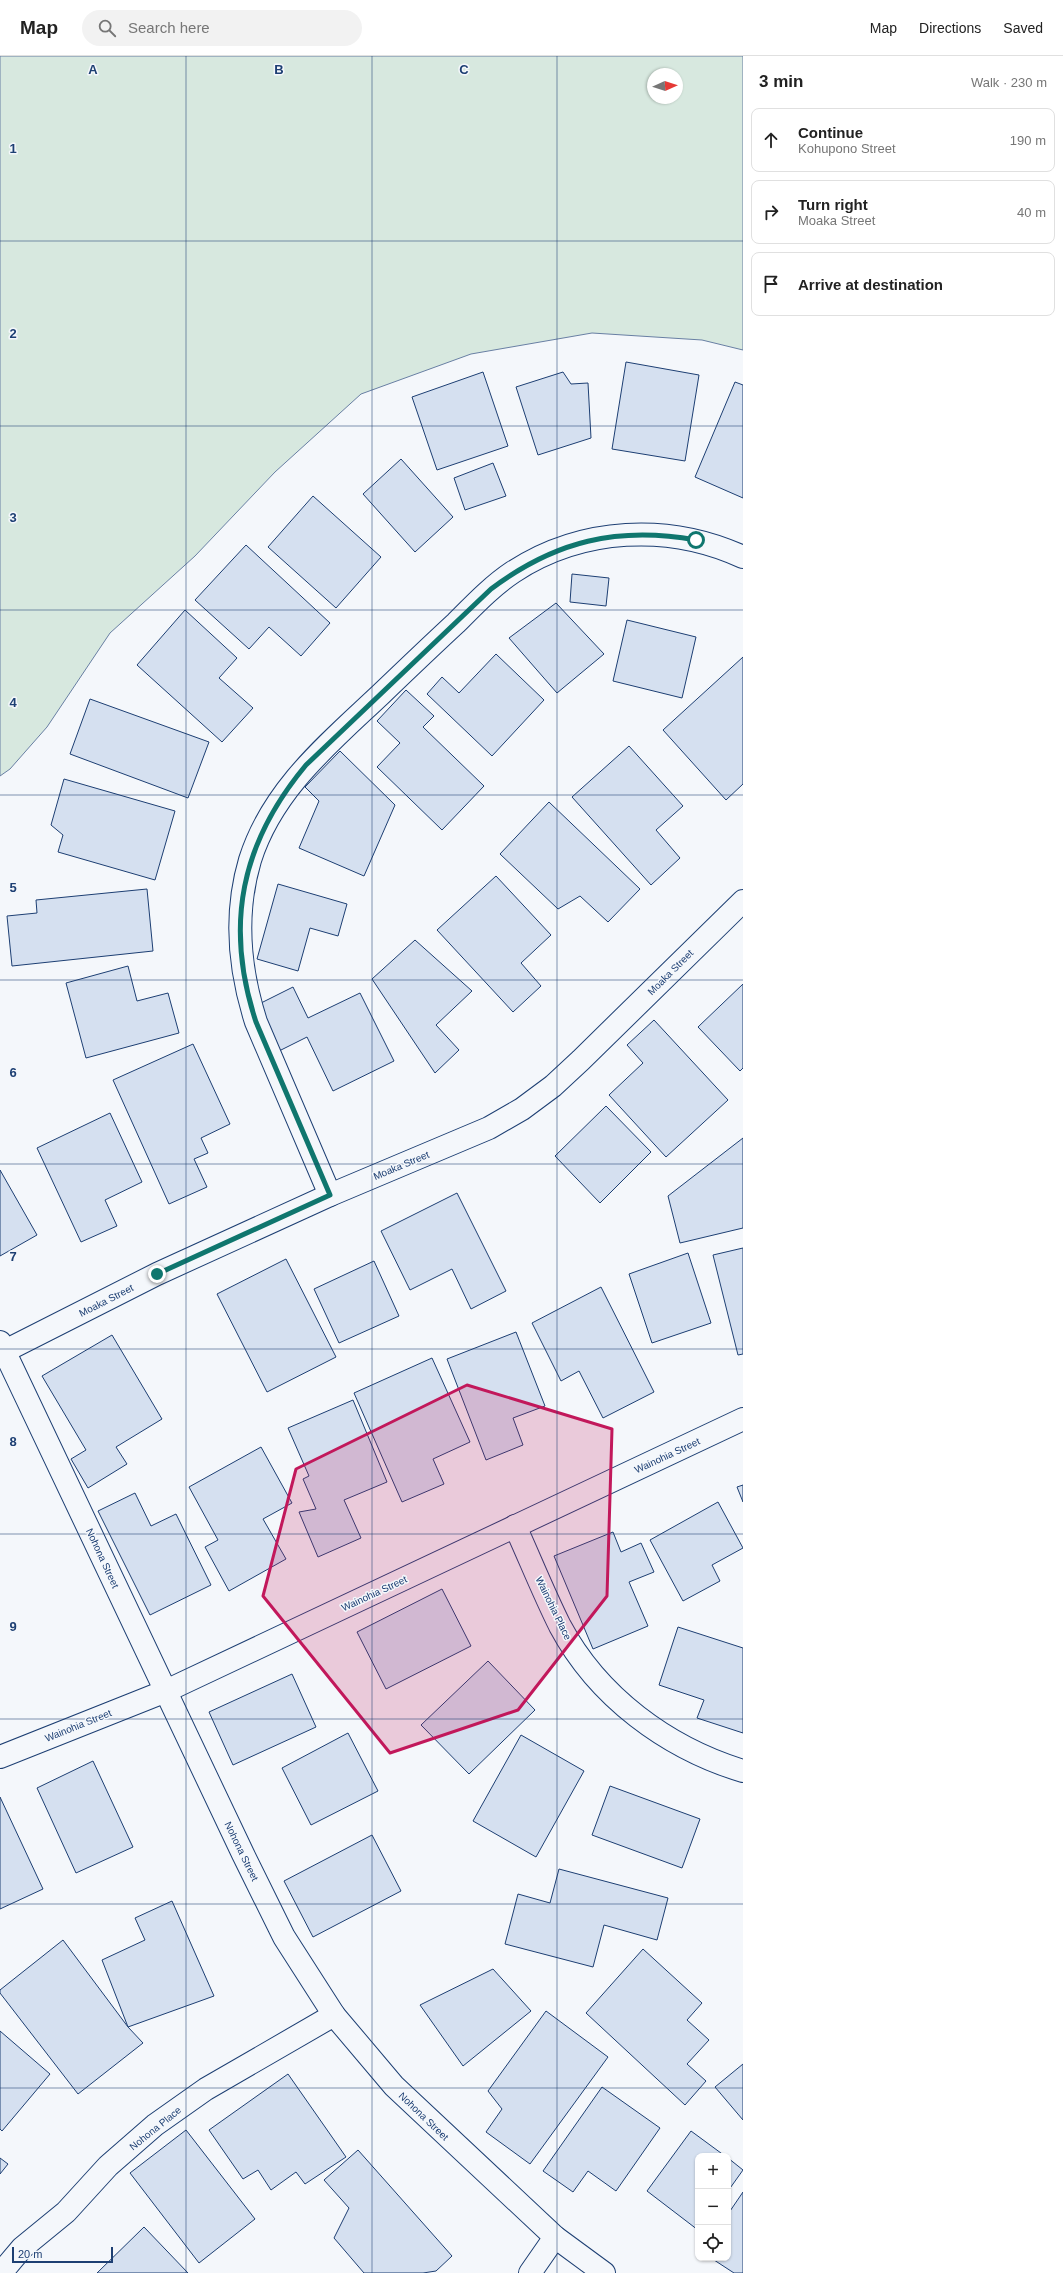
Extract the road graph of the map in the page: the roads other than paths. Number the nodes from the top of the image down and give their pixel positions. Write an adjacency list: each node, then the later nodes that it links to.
1 (743, 557): 3 (street)
2 (743, 901): 3 (street, Moaka Street)
3 (330, 1195): 4 (street, Moaka Street)
4 (2, 1347): 7 (street, Nohona Street)
5 (743, 1419): 6 (street, Wainohia Street)
6 (515, 1526): 7 (street, Wainohia Street); 9 (street, Wainohia Place)
7 (166, 1691): 8 (street, Wainohia Street); 10 (street, Nohona Street)
8 (0, 1757)
9 (743, 1771)
10 (334, 2015): 11 (street, Nohona Street); 12 (street, Nohona Place)
11 (555, 2237): 13 (street); 14 (street, Nohona Street)
12 (1, 2273)
13 (530, 2273)
14 (604, 2273)

